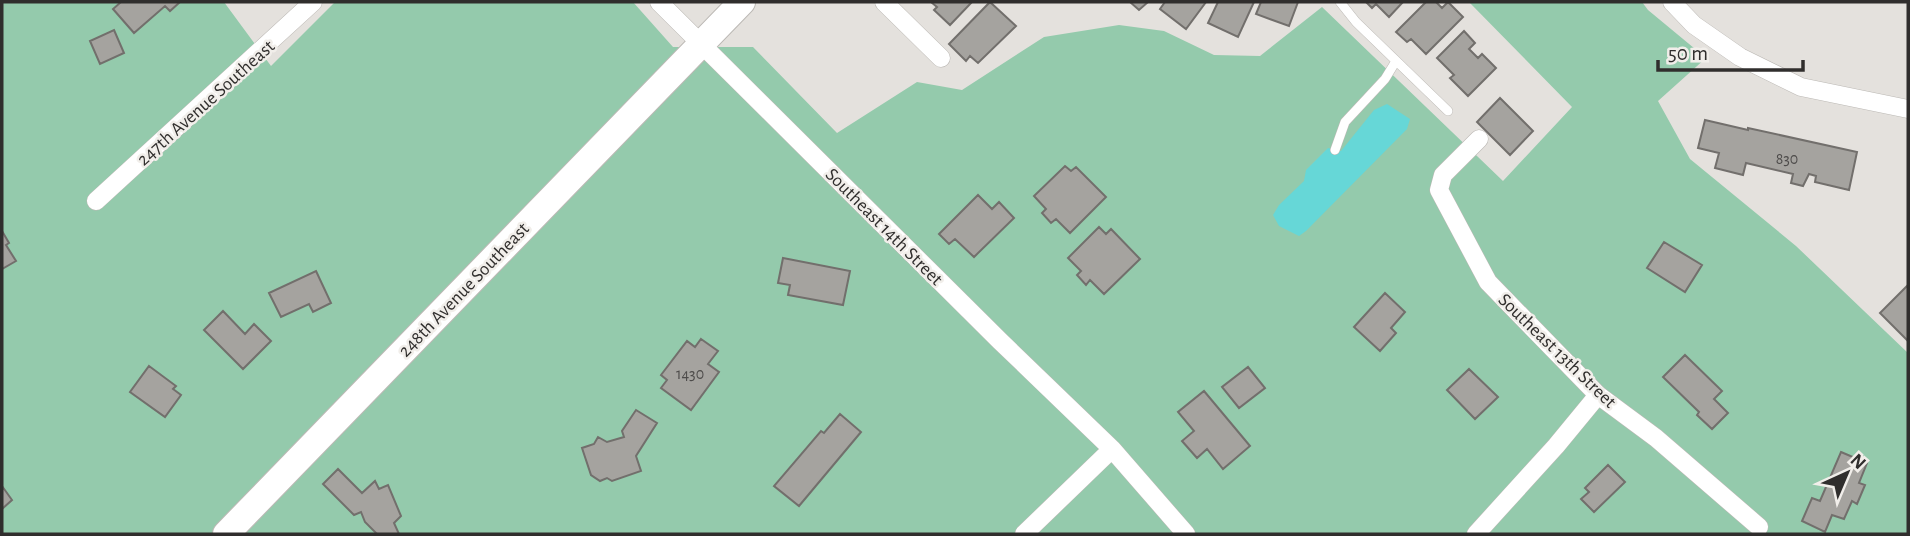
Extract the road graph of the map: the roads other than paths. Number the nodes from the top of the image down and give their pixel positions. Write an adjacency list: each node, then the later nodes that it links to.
1 (313, 2): 14 (street, 247th Avenue Southeast)
2 (659, 2): 7 (street, Southeast 14th Street)
3 (742, 2): 7 (street, 248th Avenue Southeast)
4 (884, 2): 8 (street)
5 (1340, 2): 9 (lane)
6 (1672, 2): 10 (street)
7 (701, 44): 16 (street, Southeast 14th Street); 18 (street, 248th Avenue Southeast)
8 (941, 58)
9 (1396, 61): 11 (lane); 13 (lane)
10 (1908, 109)
11 (1448, 111)
12 (1479, 139): 15 (street, Southeast 13th Street)
13 (1335, 150)
14 (96, 201)
15 (1598, 395): 17 (street, Southeast 13th Street); 21 (street)
16 (1112, 449): 19 (street); 20 (street, Southeast 14th Street)
17 (1759, 527)
18 (226, 534)
19 (1024, 534)
20 (1186, 534)
21 (1476, 534)

